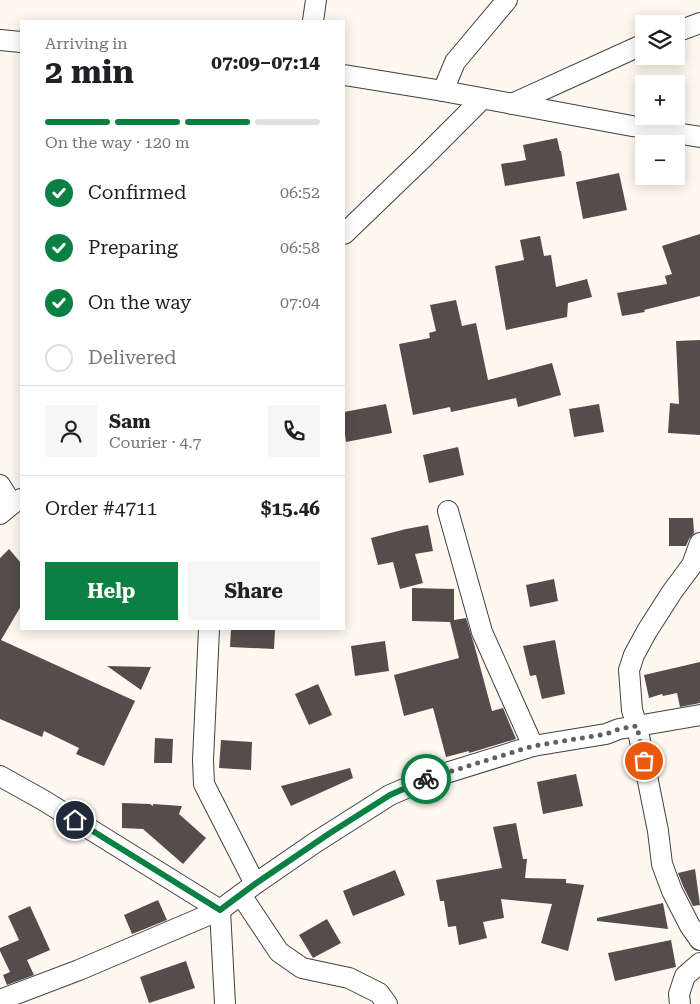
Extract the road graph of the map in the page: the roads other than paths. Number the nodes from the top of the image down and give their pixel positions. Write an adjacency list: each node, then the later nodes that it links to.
1 (316, 0): 3 (street)
2 (506, 0): 10 (street)
3 (313, 20)
4 (700, 22): 5 (street)
5 (685, 28)
6 (0, 40): 7 (street)
7 (20, 42)
8 (635, 48): 12 (street)
9 (345, 75): 10 (street)
10 (443, 91): 11 (street)
11 (482, 99): 12 (street); 14 (street)
12 (512, 104): 13 (street)
13 (700, 136)
14 (345, 233)
15 (0, 485): 16 (street)
16 (11, 506)
17 (448, 510): 22 (street)
18 (700, 543): 21 (street)
19 (209, 630): 24 (street)
20 (700, 715): 21 (street)
21 (637, 726): 22 (street); 26 (street)
22 (533, 746): 24 (street)
23 (0, 776): 25 (street)
24 (248, 890): 25 (street); 30 (street)
25 (220, 910): 28 (street); 29 (street)
26 (700, 940)
27 (700, 963): 31 (street)
28 (0, 1000)
29 (225, 1004)
30 (387, 1004)
31 (680, 1004)

